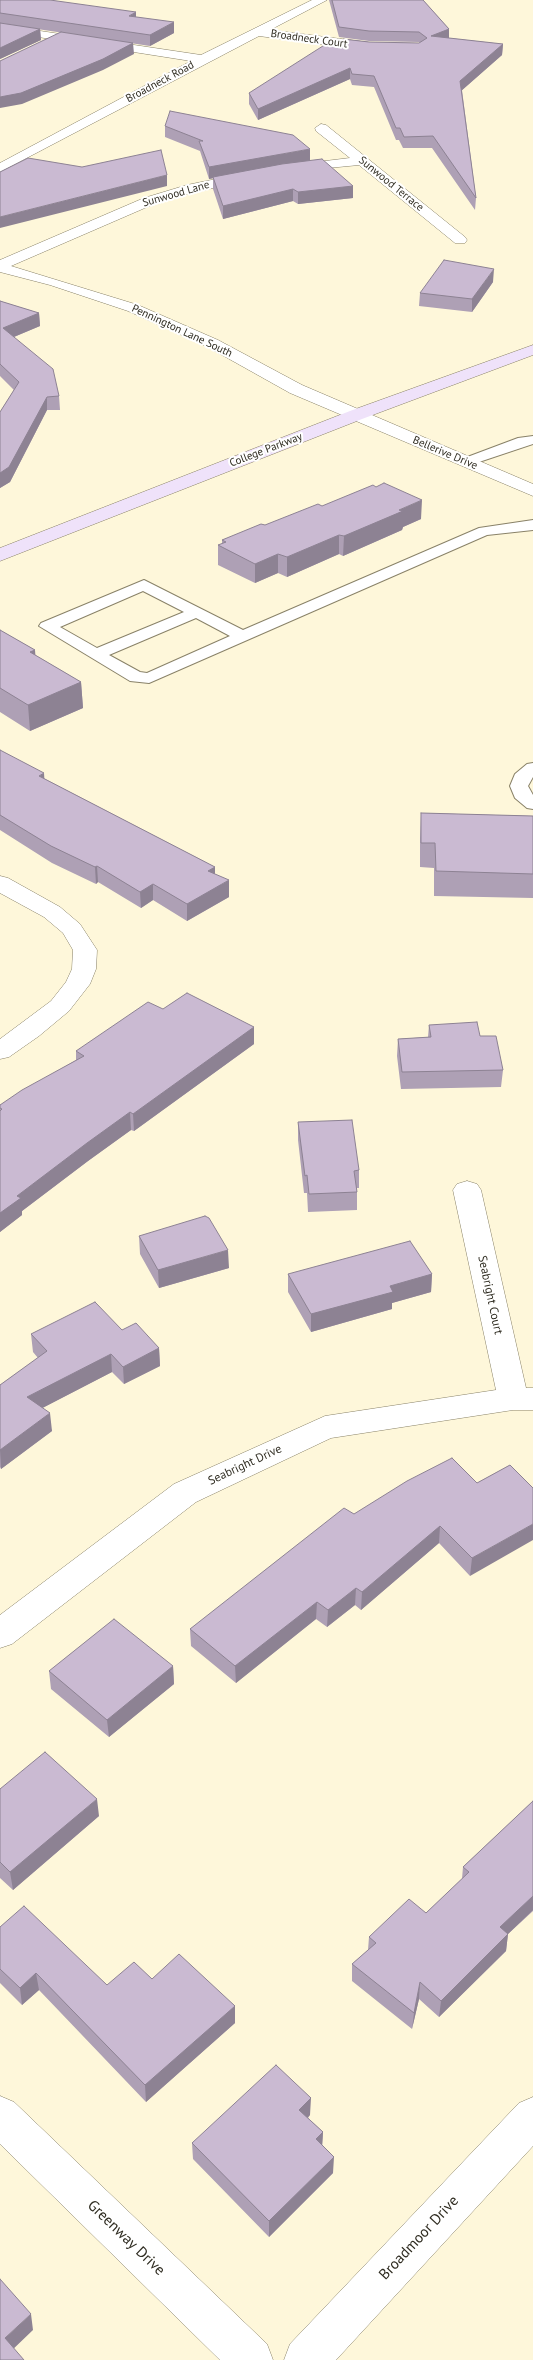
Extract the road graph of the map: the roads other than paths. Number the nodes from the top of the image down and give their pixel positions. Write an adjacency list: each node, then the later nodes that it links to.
1 (322, 0): 3 (street, Broadneck Road)
2 (0, 28): 4 (street)
3 (258, 32): 6 (street, Broadneck Court); 7 (street, Broadneck Road)
4 (60, 37): 5 (street); 7 (street)
5 (43, 45)
6 (394, 48)
7 (203, 59): 10 (street, Broadneck Road)
8 (321, 128): 9 (street, Sunwood Terrace)
9 (362, 161): 11 (street); 13 (street, Sunwood Terrace)
10 (0, 168)
11 (282, 170)
12 (265, 173): 14 (street, Sunwood Lane)
13 (460, 240)
14 (0, 266): 16 (street, Pennington Lane South)
15 (533, 350): 16 (main road, College Parkway)
16 (356, 415): 18 (street, Bellerive Drive); 21 (main road, College Parkway)
17 (533, 440): 18 (lane)
18 (468, 462): 19 (street, Bellerive Drive)
19 (533, 491)
20 (533, 525): 23 (lane)
21 (0, 555)
22 (197, 612): 23 (lane); 24 (lane); 24 (lane)
23 (243, 636): 24 (lane)
24 (97, 654)
25 (533, 768): 26 (lane)
26 (533, 804)
27 (0, 882): 28 (street)
28 (0, 1051)
29 (467, 1190): 30 (street, Seabright Court)
30 (523, 1399): 31 (street, Seabright Drive)
31 (0, 1634)
32 (0, 2116): 34 (street, Greenway Drive)
33 (533, 2117): 35 (street, Broadmoor Drive)
34 (251, 2360)
35 (306, 2360)

